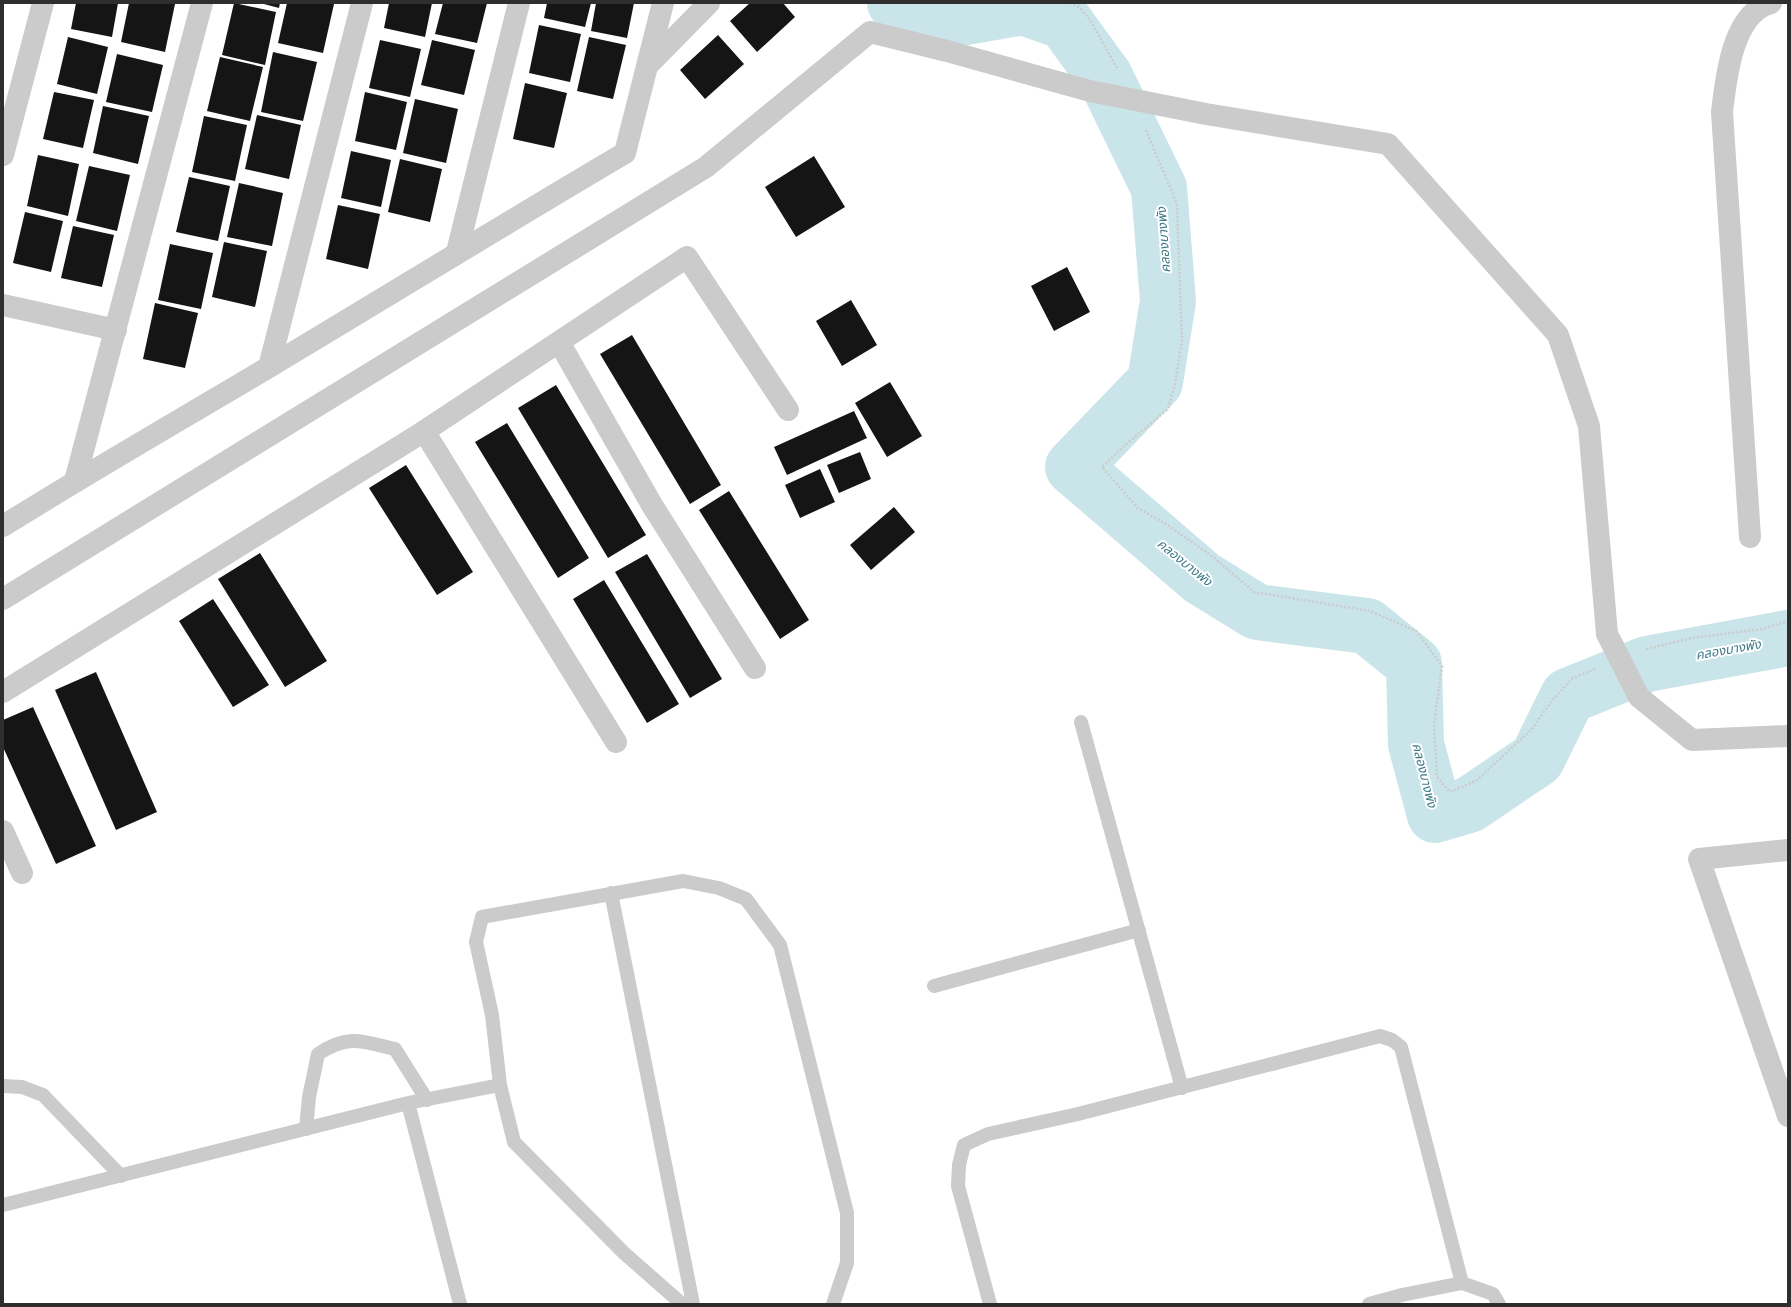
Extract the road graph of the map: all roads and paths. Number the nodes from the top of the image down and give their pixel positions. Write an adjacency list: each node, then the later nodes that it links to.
1 (43, 3): 11 (street)
2 (202, 3): 14 (street)
3 (362, 3): 16 (street)
4 (520, 3): 12 (street)
5 (663, 3): 9 (street)
6 (709, 3): 9 (street)
7 (1070, 3): 10 (path)
8 (1771, 3): 21 (street)
9 (648, 65): 12 (street)
10 (1128, 98): 22 (street); 24 (street); 24 (path)
11 (3, 155)
12 (456, 252): 16 (street)
13 (3, 305): 14 (street)
14 (116, 330): 19 (street)
15 (559, 342): 17 (street); 18 (street); 25 (street)
16 (269, 367): 19 (street)
17 (788, 410)
18 (424, 431): 26 (street); 29 (street)
19 (75, 481): 20 (street)
20 (3, 526)
21 (1750, 537)
22 (3, 599)
23 (1788, 621): 24 (path)
24 (1620, 660): 28 (street)
25 (755, 668)
26 (3, 692)
27 (1081, 722): 34 (lane)
28 (1788, 736)
29 (616, 742)
30 (3, 831): 32 (street)
31 (1788, 850): 41 (street)
32 (22, 873)
33 (611, 893): 36 (lane); 49 (lane); 50 (lane)
34 (1139, 930): 35 (lane); 38 (lane)
35 (934, 986)
36 (500, 1085): 39 (lane); 48 (lane)
37 (3, 1086): 43 (lane)
38 (1182, 1088): 45 (lane); 51 (lane)
39 (428, 1100): 40 (lane); 42 (lane)
40 (408, 1103): 42 (lane); 47 (lane)
41 (1788, 1116)
42 (306, 1129): 43 (lane)
43 (121, 1176): 44 (lane)
44 (3, 1205)
45 (1462, 1284): 46 (lane); 53 (lane)
46 (1403, 1300): 52 (lane)
47 (460, 1304)
48 (682, 1304)
49 (693, 1304)
50 (833, 1304)
51 (990, 1304)
52 (1369, 1304)
53 (1499, 1304)

